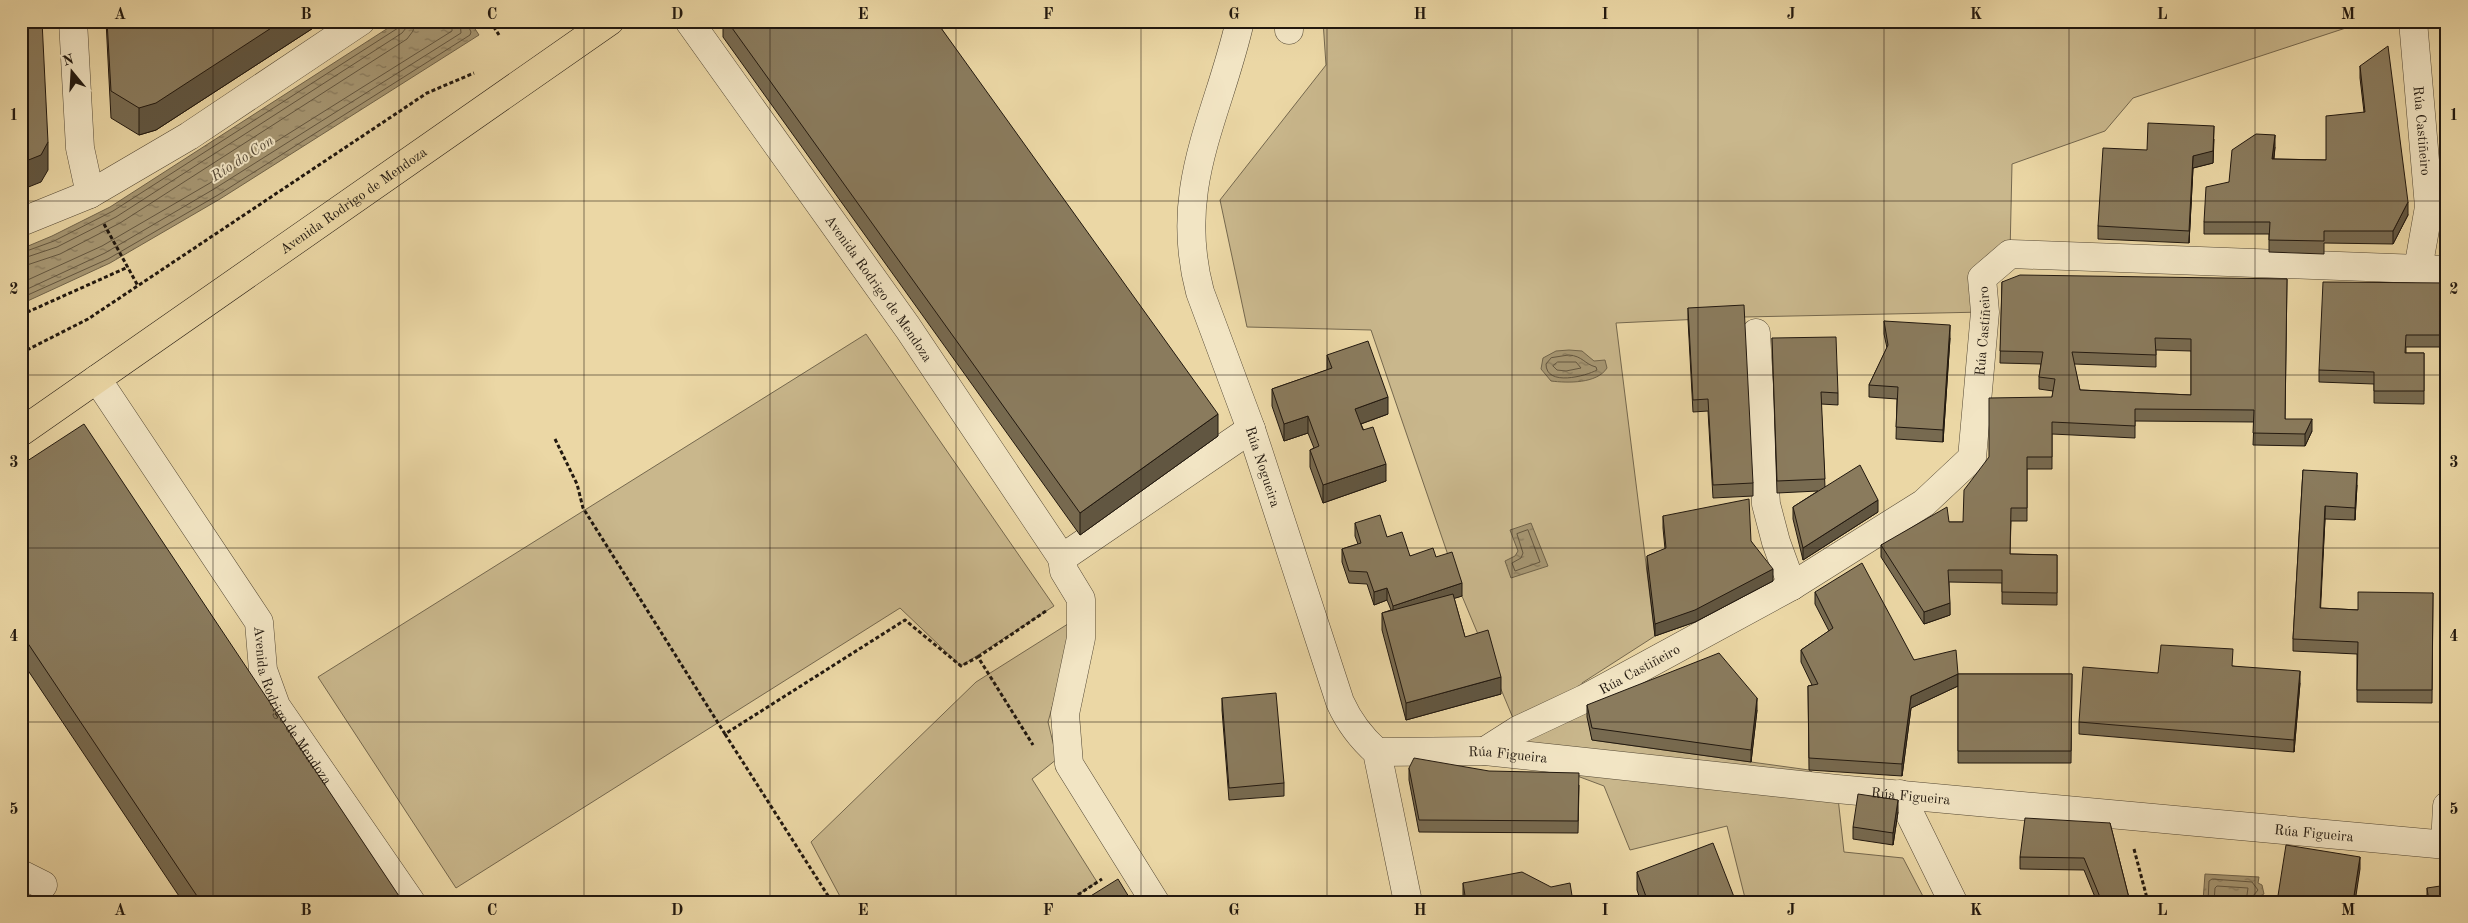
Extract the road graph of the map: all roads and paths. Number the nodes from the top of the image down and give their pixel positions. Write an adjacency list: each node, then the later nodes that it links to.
1 (74, 21): 10 (street)
2 (361, 21): 10 (street)
3 (490, 21): 8 (path)
4 (610, 21): 19 (main road, Avenida Rodrigo de Mendoza)
5 (689, 21): 23 (street, Avenida Rodrigo de Mendoza)
6 (1240, 21): 20 (street, Rúa Nogueira)
7 (2413, 21): 13 (street, Rúa Castiñeiro)
8 (499, 35)
9 (476, 72): 15 (path)
10 (95, 205): 11 (street); 12 (path)
11 (21, 222)
12 (128, 267): 15 (path); 16 (path)
13 (2418, 269): 14 (street, Rúa Castiñeiro); 24 (street, Rúa Castiñeiro)
14 (2447, 270)
15 (138, 286): 18 (path)
16 (21, 315)
17 (1756, 333): 24 (street)
18 (21, 353)
19 (97, 379): 21 (main road, Avenida Rodrigo de Mendoza); 36 (street, Avenida Rodrigo de Mendoza)
20 (1251, 429): 23 (street); 30 (street, Rúa Nogueira)
21 (21, 432)
22 (554, 439): 27 (path)
23 (1062, 558): 39 (street, Avenida Rodrigo de Mendoza)
24 (1792, 586): 29 (street, Rúa Castiñeiro)
25 (1054, 606): 26 (path)
26 (978, 657): 27 (path); 28 (path)
27 (725, 734): 37 (path)
28 (1034, 748)
29 (1484, 751): 30 (street, Rúa Figueira); 31 (street, Rúa Figueira)
30 (1377, 752): 40 (street)
31 (1900, 794): 33 (street, Rúa Figueira); 41 (street)
32 (2447, 806): 34 (street, Rúa Figueira)
33 (2125, 815): 34 (street, Rúa Figueira); 42 (path)
34 (2446, 845)
35 (1104, 878): 38 (path)
36 (411, 902)
37 (832, 902)
38 (1067, 902)
39 (1155, 902)
40 (1408, 902)
41 (1953, 902)
42 (2148, 902)

